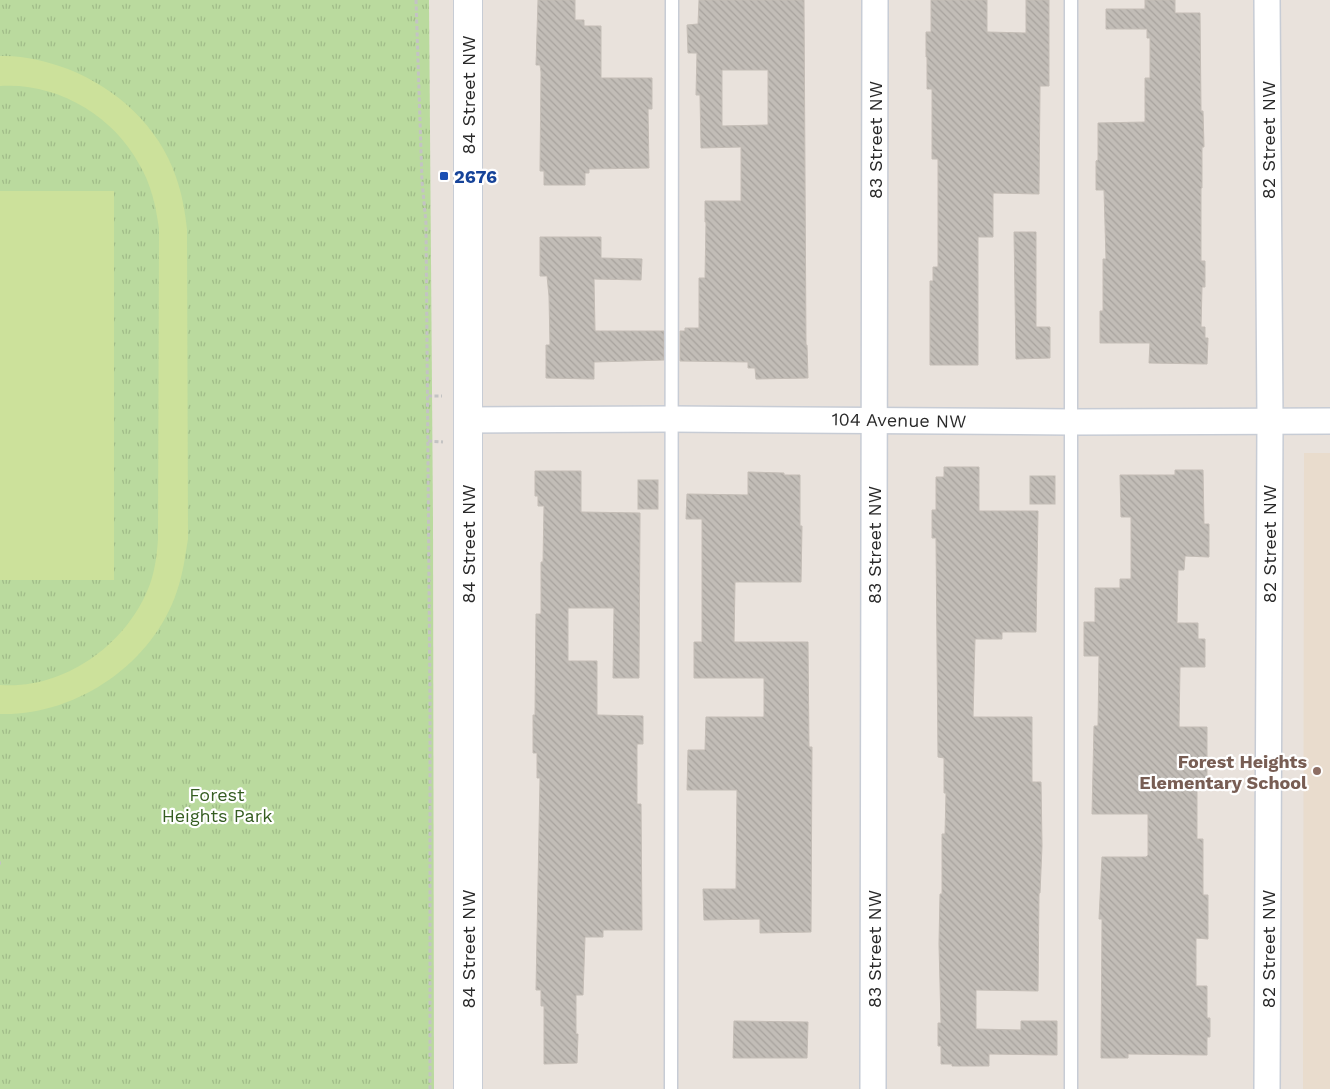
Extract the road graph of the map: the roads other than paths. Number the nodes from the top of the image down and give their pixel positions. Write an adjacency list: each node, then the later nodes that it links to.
1 (468, 0): 8 (main road, 84 Street NW)
2 (672, 0): 6 (lane)
3 (875, 0): 7 (street, 83 Street NW)
4 (1071, 0): 11 (lane)
5 (1267, 0): 9 (street, 82 Street NW)
6 (671, 419): 7 (street, 104 Avenue NW); 8 (street, 104 Avenue NW); 13 (lane)
7 (875, 419): 11 (street, 104 Avenue NW); 14 (street, 83 Street NW)
8 (468, 420): 12 (main road, 84 Street NW)
9 (1270, 421): 10 (street, 104 Avenue NW); 11 (street, 104 Avenue NW); 16 (street, 82 Street NW)
10 (1330, 421)
11 (1071, 422): 15 (lane)
12 (468, 1089)
13 (671, 1089)
14 (873, 1089)
15 (1071, 1089)
16 (1267, 1089)

